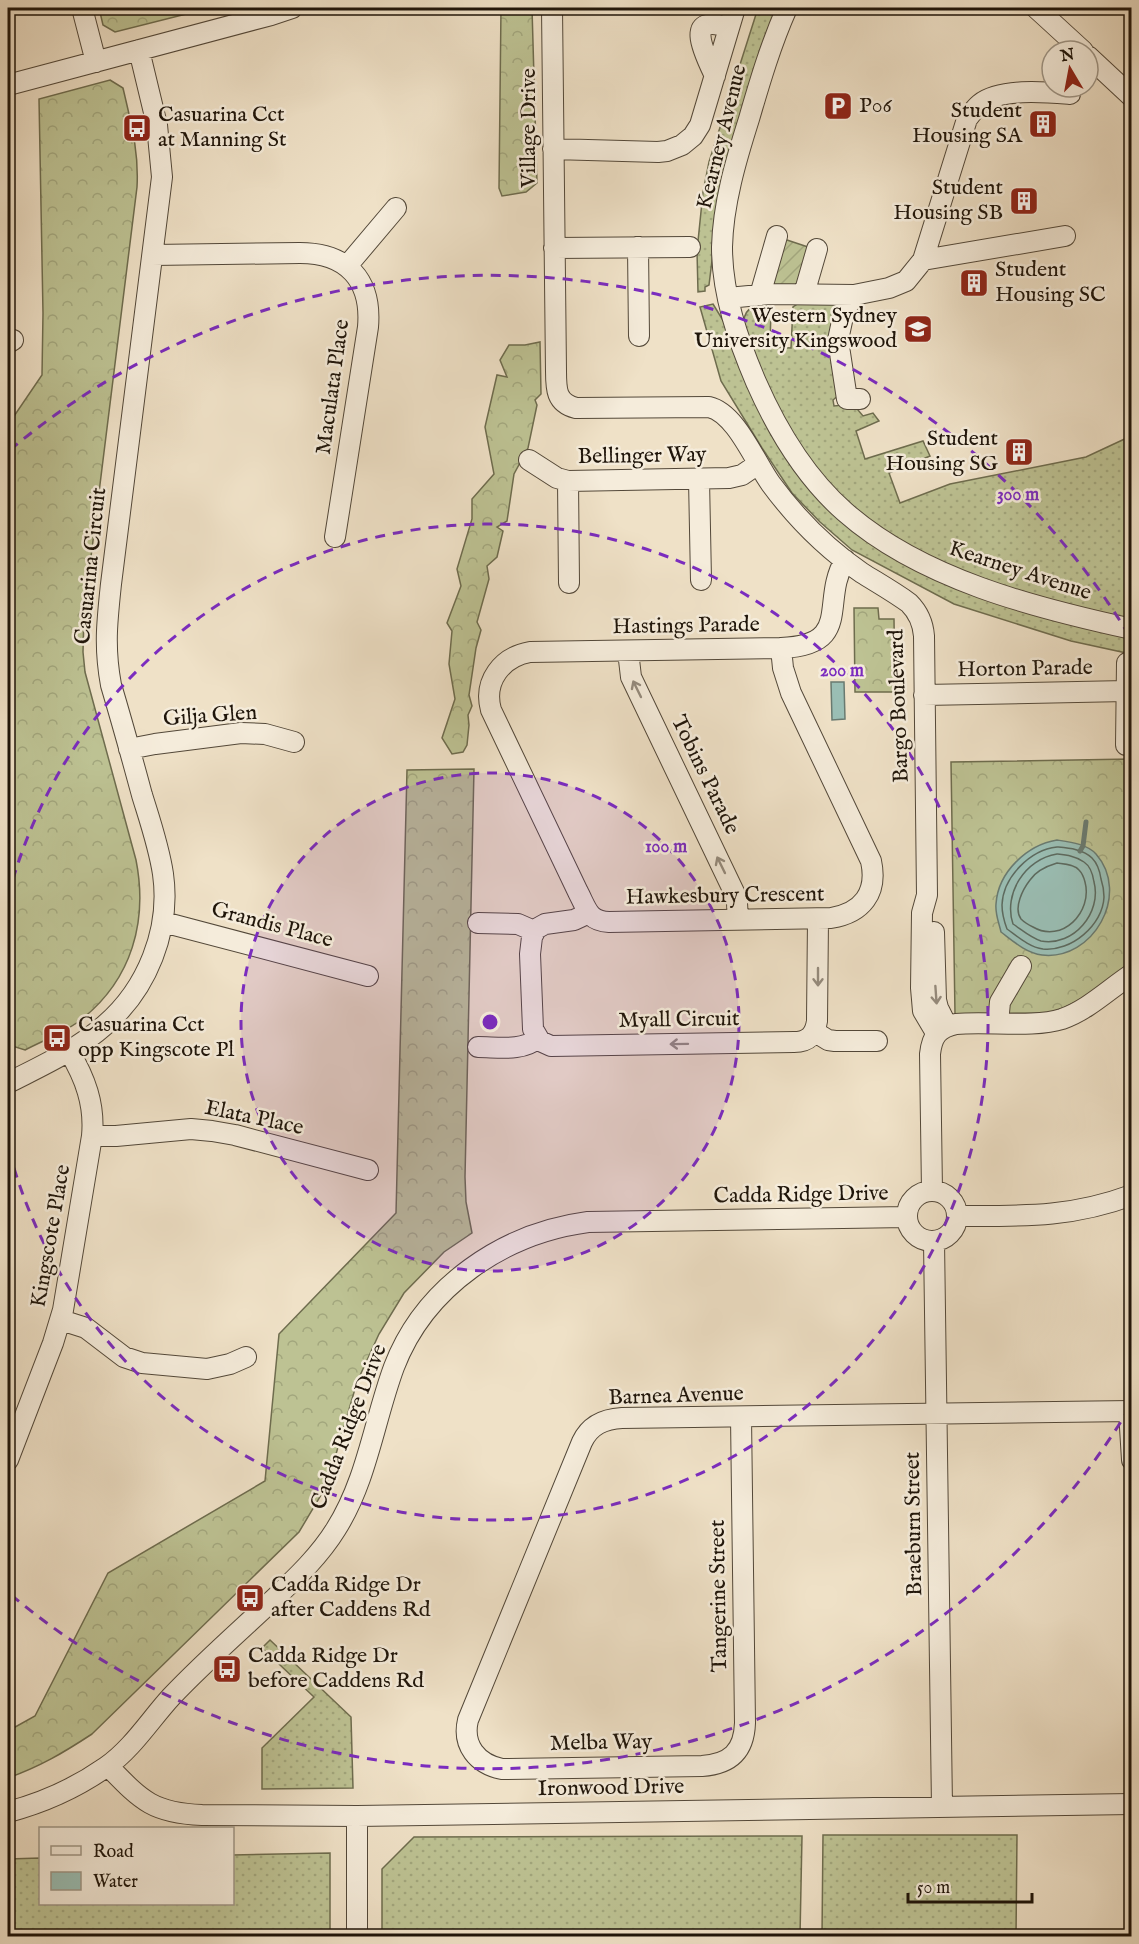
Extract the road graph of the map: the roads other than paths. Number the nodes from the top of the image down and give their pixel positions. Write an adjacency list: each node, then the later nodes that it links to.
1 (82, 8): 10 (street)
2 (292, 8): 9 (street)
3 (552, 8): 16 (street, Village Drive)
4 (735, 8): 7 (street)
5 (787, 8): 30 (street, Kearney Avenue)
6 (1036, 8): 8 (street)
7 (729, 28): 12 (street); 12 (street)
8 (1070, 39)
9 (139, 50): 10 (street); 24 (street, Casuarina Circuit)
10 (96, 62): 13 (street)
11 (1100, 67): 15 (street)
12 (715, 76): 16 (street)
13 (8, 85)
14 (1040, 93): 25 (street)
15 (1131, 97)
16 (553, 149): 22 (street, Village Drive)
17 (396, 208): 26 (street)
18 (777, 236): 29 (street)
19 (1065, 236): 25 (street)
20 (638, 247): 21 (street); 22 (street); 31 (street)
21 (690, 247)
22 (554, 248): 34 (street, Bargo Boulevard)
23 (818, 249): 28 (street)
24 (153, 255): 26 (street); 49 (street, Casuarina Circuit)
25 (923, 260): 27 (street)
26 (347, 266): 37 (street, Maculata Place)
27 (865, 289): 28 (street); 32 (street)
28 (804, 294): 29 (street)
29 (760, 295): 30 (street)
30 (728, 298): 41 (street, Kearney Avenue)
31 (639, 336)
32 (860, 399)
33 (529, 460): 36 (street, Bellinger Way)
34 (758, 464): 35 (street, Bellinger Way); 38 (street, Bargo Boulevard)
35 (699, 479): 36 (street, Bellinger Way); 39 (street)
36 (568, 481): 40 (street)
37 (334, 537)
38 (844, 560): 42 (street, Hastings Parade); 46 (street, Bargo Boulevard)
39 (701, 580)
40 (569, 583)
41 (1131, 629)
42 (781, 648): 43 (street, Hastings Parade); 51 (street, Hawkesbury Crescent)
43 (628, 651): 50 (street, Hastings Parade); 52 (street, Tobins Parade, one-way to 43)
44 (1127, 663): 45 (street)
45 (1126, 691): 46 (street, Horton Parade); 48 (street)
46 (924, 695): 60 (street, Bargo Boulevard)
47 (294, 742): 49 (street, Gilja Glen)
48 (1126, 745)
49 (129, 749): 53 (street, Casuarina Circuit)
50 (589, 913): 52 (street, Hawkesbury Crescent); 55 (street)
51 (818, 919): 52 (street, Hawkesbury Crescent); 61 (street, one-way to 61)
52 (738, 920)
53 (163, 922): 58 (street, Grandis Place); 65 (street, Casuarina Circuit)
54 (478, 923): 55 (street)
55 (533, 934): 62 (street)
56 (1021, 966): 59 (street)
57 (1131, 974): 59 (street)
58 (368, 976)
59 (998, 1023): 60 (street)
60 (941, 1030): 69 (street)
61 (815, 1032): 62 (street, Myall Circuit, one-way to 62); 63 (street)
62 (538, 1038): 64 (street)
63 (877, 1041)
64 (478, 1047)
65 (69, 1051): 66 (street, Casuarina Circuit); 67 (street, Kingscote Place)
66 (10, 1077)
67 (92, 1136): 68 (street, Elata Place); 74 (street, Kingscote Place)
68 (368, 1170)
69 (932, 1191): 71 (street); 72 (street)
70 (1131, 1195): 71 (street)
71 (957, 1216): 73 (street)
72 (908, 1217): 73 (street); 83 (street, Cadda Ridge Drive)
73 (934, 1241): 77 (street, Braeburn Street)
74 (61, 1320): 75 (street); 79 (street, Kingscote Place)
75 (246, 1358)
76 (1130, 1411): 77 (street, Barnea Avenue); 80 (street)
77 (936, 1414): 78 (street, Barnea Avenue); 85 (street, Braeburn Street)
78 (741, 1417): 81 (street, Barnea Avenue); 82 (street, Tangerine Street)
79 (8, 1460)
80 (1131, 1460)
81 (484, 1763): 82 (street, Melba Way)
82 (720, 1763)
83 (108, 1766): 86 (street, Cadda Ridge Drive); 87 (street, Ironwood Drive)
84 (1131, 1804): 85 (street, Ironwood Drive)
85 (942, 1807): 87 (street, Ironwood Drive)
86 (8, 1812)
87 (357, 1816): 88 (street)
88 (357, 1936)

